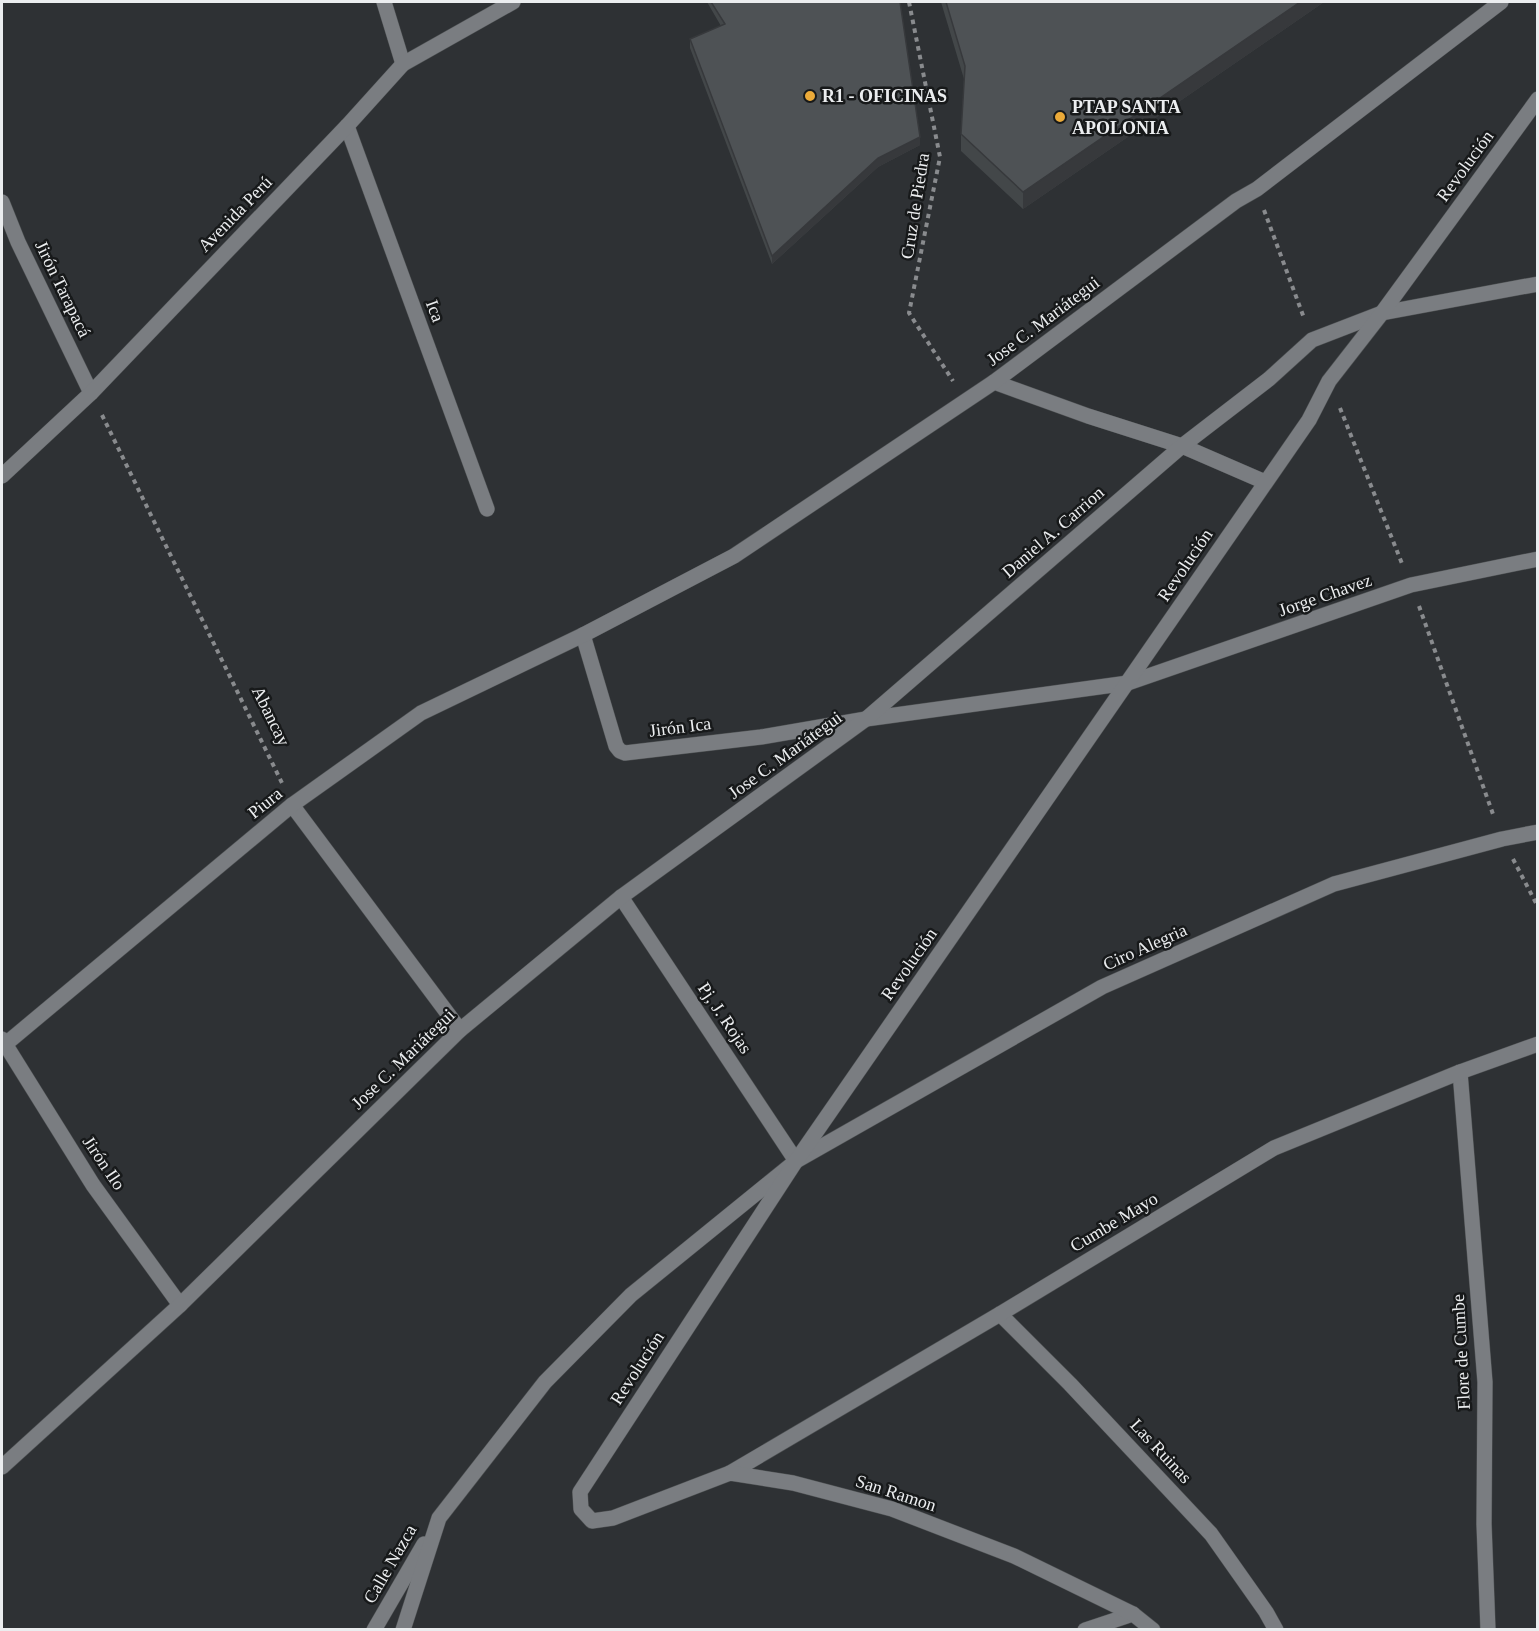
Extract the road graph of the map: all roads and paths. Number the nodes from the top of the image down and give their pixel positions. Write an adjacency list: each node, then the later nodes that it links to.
1 (384, 2): 5 (street)
2 (513, 2): 5 (street, Avenida Perú)
3 (909, 2): 16 (path, Cruz de Piedra)
4 (1502, 2): 8 (street, Jose C. Mariátegui)
5 (403, 64): 7 (street, Avenida Perú)
6 (1538, 99): 11 (street, Revolución)
7 (347, 126): 15 (street, Avenida Perú); 20 (street, Ica)
8 (1257, 189): 12 (path); 14 (street, Jose C. Mariátegui)
9 (2, 202): 15 (street, Jirón Tarapacá)
10 (1538, 284): 11 (street)
11 (1382, 313): 12 (street); 13 (street, Revolución)
12 (1312, 340): 17 (street, Daniel A. Carrion)
13 (1329, 381): 19 (street, Revolución); 22 (path)
14 (994, 382): 16 (street, Jose C. Mariátegui); 17 (street)
15 (91, 393): 18 (street, Avenida Perú); 26 (path, Abancay)
16 (965, 400): 23 (street, Jose C. Mariátegui)
17 (1182, 446): 19 (street); 25 (street, Daniel A. Carrion)
18 (2, 476)
19 (1265, 482): 24 (street, Revolución)
20 (487, 509)
21 (1538, 559): 22 (street, Jorge Chavez)
22 (1411, 585): 24 (street, Jorge Chavez); 28 (path)
23 (583, 635): 25 (street, Jirón Ica); 26 (street, Piura)
24 (1128, 683): 25 (street, Jorge Chavez); 35 (street, Revolución)
25 (866, 719): 29 (street, Jose C. Mariátegui)
26 (292, 805): 31 (street); 32 (street, Piura)
27 (1538, 832): 28 (street, Ciro Alegria)
28 (1503, 839): 30 (path); 35 (street, Ciro Alegria)
29 (621, 897): 31 (street, Jose C. Mariátegui); 35 (street, Pj, J. Rojas)
30 (1538, 907)
31 (460, 1030): 36 (street, Jose C. Mariátegui)
32 (2, 1044): 36 (street, Jirón Ilo)
33 (1538, 1044): 34 (street, Cumbe Mayo)
34 (1460, 1072): 37 (street, Cumbe Mayo); 48 (street, Flore de Cumbe)
35 (796, 1161): 40 (street); 41 (street, Revolución)
36 (180, 1305): 38 (street, Jose C. Mariátegui)
37 (1000, 1314): 39 (street, Cumbe Mayo); 47 (street, Las Ruinas)
38 (2, 1467)
39 (730, 1473): 41 (street, San Ramon); 42 (street, San Ramon)
40 (439, 1518): 43 (street, Calle Nazca); 44 (street)
41 (612, 1518)
42 (1133, 1614): 45 (street); 46 (street, San Ramon)
43 (374, 1629)
44 (403, 1629)
45 (1085, 1629)
46 (1154, 1629)
47 (1275, 1629)
48 (1488, 1629)

